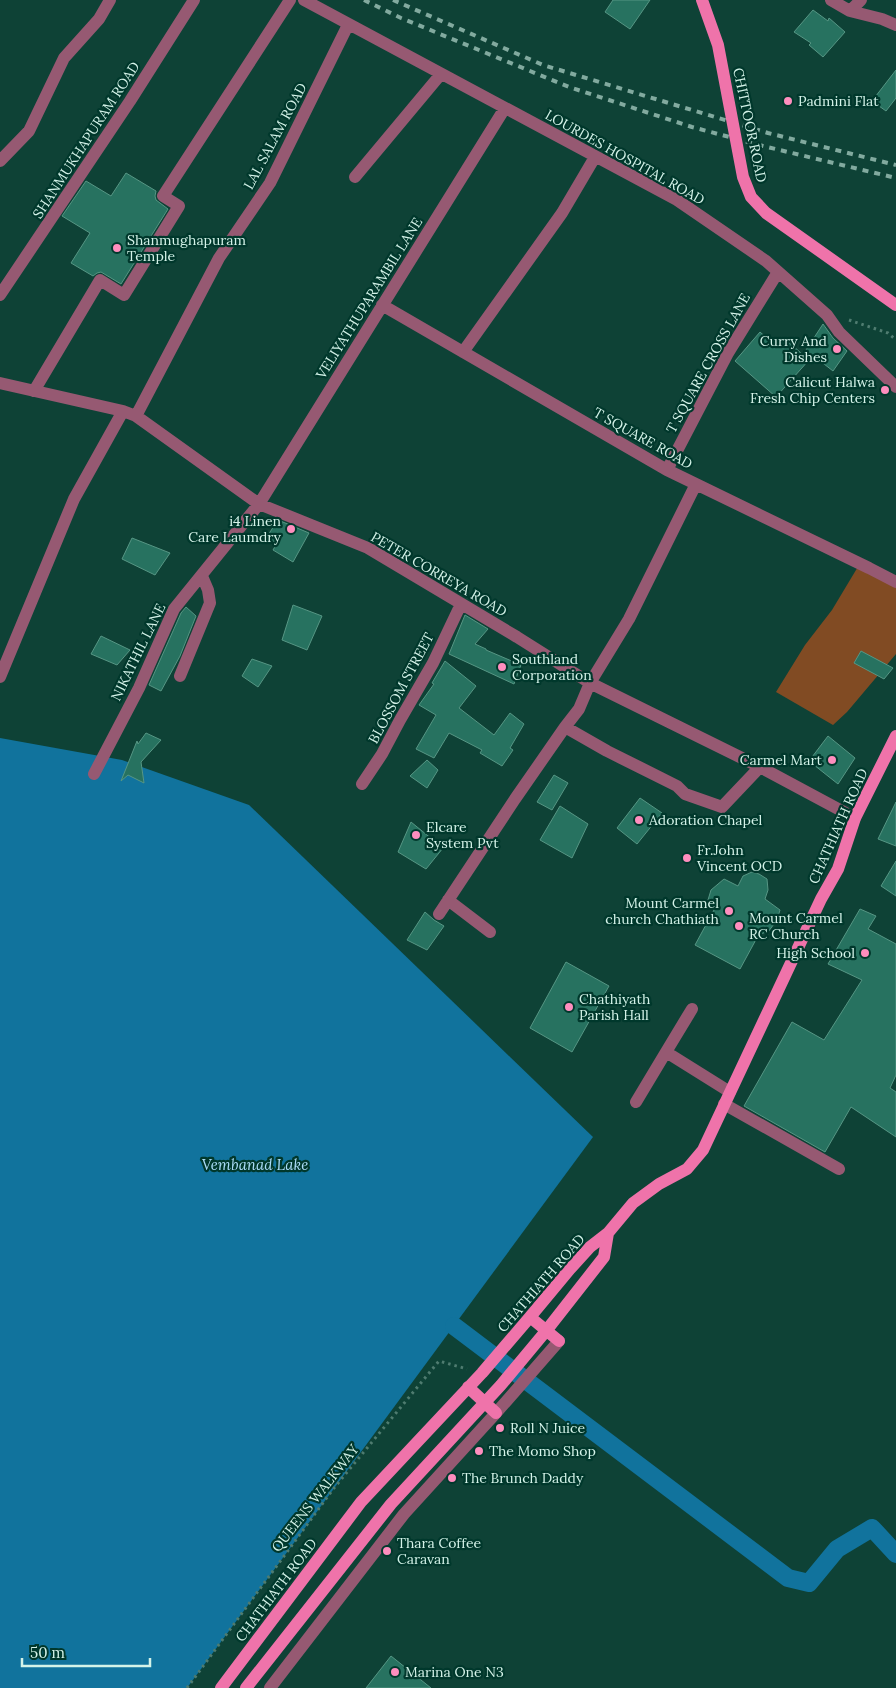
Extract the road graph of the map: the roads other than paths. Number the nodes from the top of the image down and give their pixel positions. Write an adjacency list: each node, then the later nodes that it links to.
1 (110, 0): 14 (street)
2 (194, 0): 17 (street, SHANMUKHAPURAM ROAD)
3 (290, 0): 23 (street)
4 (304, 0): 9 (street, LOURDES HOSPITAL ROAD)
5 (702, 0): 19 (main road, CHITTOOR ROAD, bridge)
6 (831, 0): 8 (street)
7 (861, 0): 8 (street)
8 (850, 11): 10 (street)
9 (348, 25): 11 (street, LOURDES HOSPITAL ROAD); 25 (street, LAL SALAM ROAD)
10 (896, 25)
11 (441, 74): 12 (street, LOURDES HOSPITAL ROAD); 15 (street)
12 (505, 108): 13 (street, LOURDES HOSPITAL ROAD); 18 (street, VELIYATHUPARAMBIL LANE)
13 (595, 157): 16 (street, LOURDES HOSPITAL ROAD); 20 (street)
14 (0, 161)
15 (355, 177)
16 (778, 272): 22 (street, LOURDES HOSPITAL ROAD); 26 (street, T SQUARE CROSS LANE)
17 (0, 295)
18 (382, 305): 20 (street, T SQUARE ROAD); 28 (street, VELIYATHUPARAMBIL LANE)
19 (896, 305)
20 (463, 352): 26 (street, T SQUARE ROAD)
21 (0, 383): 23 (street, PETER CORREYA ROAD)
22 (896, 387)
23 (34, 391): 24 (street, PETER CORREYA ROAD)
24 (123, 411): 25 (street, PETER CORREYA ROAD); 33 (street)
25 (136, 416): 28 (street, PETER CORREYA ROAD)
26 (666, 470): 27 (street, T SQUARE ROAD)
27 (696, 484): 30 (street, T SQUARE ROAD); 34 (street)
28 (259, 504): 29 (street, NIKATHIL LANE); 31 (street, PETER CORREYA ROAD)
29 (202, 576): 32 (street); 38 (street, NIKATHIL LANE)
30 (896, 582)
31 (461, 604): 34 (street, PETER CORREYA ROAD); 39 (street, BLOSSOM STREET)
32 (180, 676)
33 (0, 677)
34 (590, 683): 35 (street); 37 (street, PETER CORREYA ROAD)
35 (565, 727): 37 (street); 41 (street)
36 (896, 736): 40 (main road, CHATHIATH ROAD)
37 (760, 767): 40 (street, PETER CORREYA ROAD)
38 (94, 774)
39 (362, 784)
40 (855, 818): 46 (main road, CHATHIATH ROAD)
41 (448, 900): 42 (street); 43 (street)
42 (439, 914)
43 (490, 932)
44 (692, 1009): 45 (street)
45 (666, 1052): 46 (street); 47 (street)
46 (730, 1092): 48 (main road, CHATHIATH ROAD)
47 (636, 1102)
48 (724, 1104): 49 (street); 50 (main road, CHATHIATH ROAD)
49 (839, 1170)
50 (608, 1233): 51 (main road, CHATHIATH ROAD); 52 (main road, CHATHIATH ROAD)
51 (530, 1317): 52 (main road); 54 (main road, CHATHIATH ROAD)
52 (546, 1331): 53 (main road); 55 (main road, CHATHIATH ROAD)
53 (559, 1341): 56 (street)
54 (468, 1387): 55 (main road); 61 (main road, CHATHIATH ROAD)
55 (485, 1403): 56 (main road); 57 (main road, CHATHIATH ROAD)
56 (496, 1413): 58 (street)
57 (391, 1504): 58 (street); 59 (main road, CHATHIATH ROAD)
58 (404, 1514): 60 (street)
59 (263, 1666): 60 (street); 62 (main road, CHATHIATH ROAD)
60 (278, 1677): 63 (street)
61 (221, 1688)
62 (246, 1688)
63 (270, 1688)

